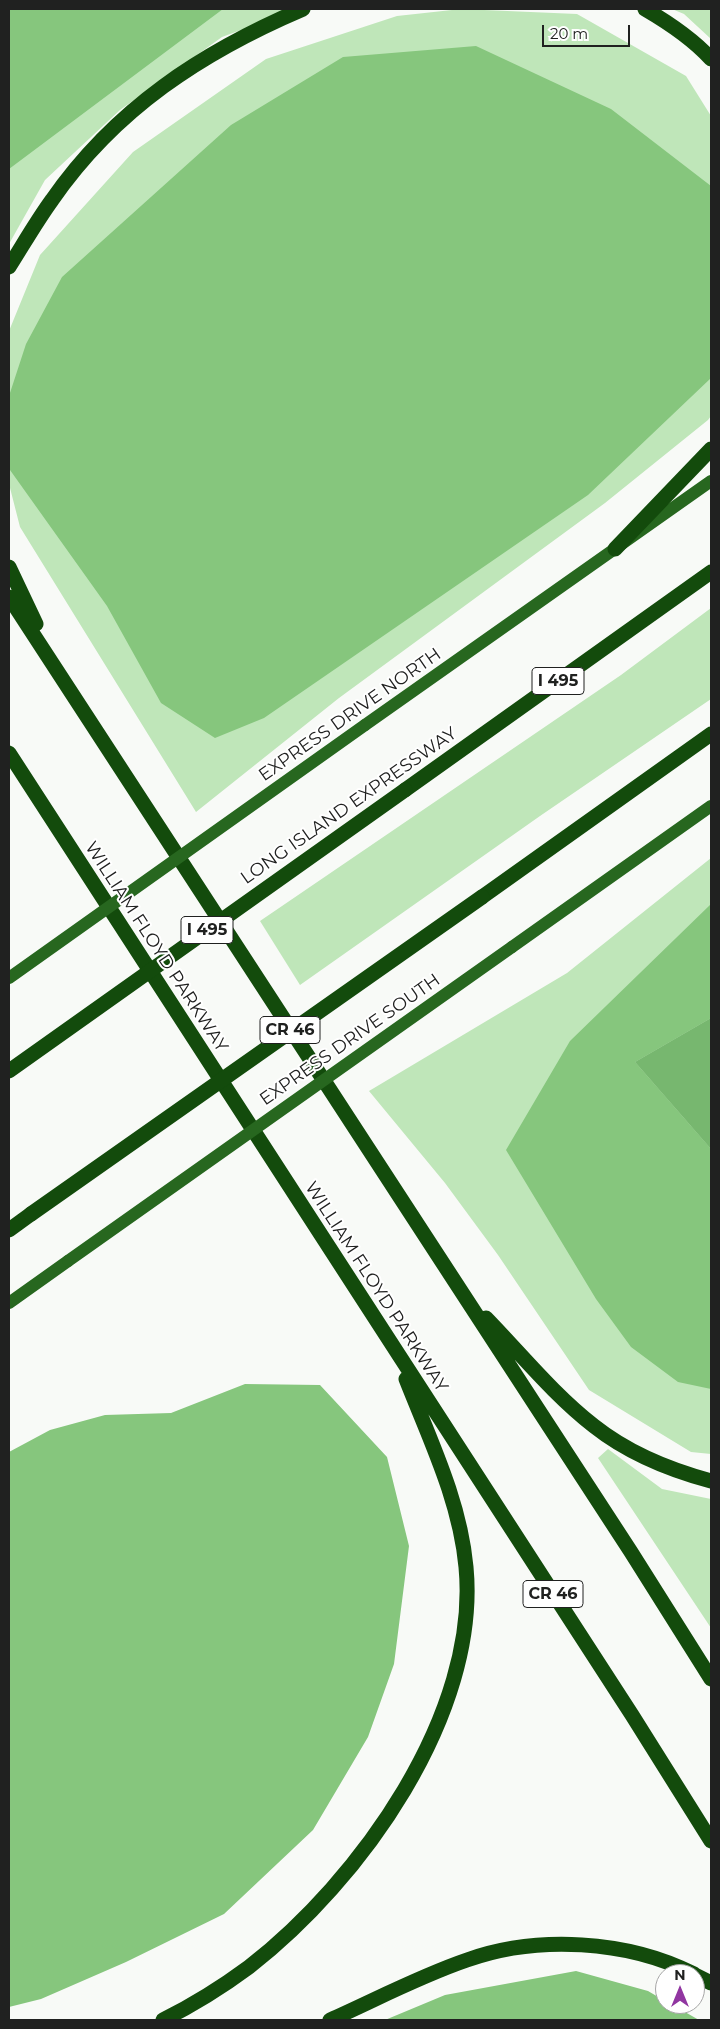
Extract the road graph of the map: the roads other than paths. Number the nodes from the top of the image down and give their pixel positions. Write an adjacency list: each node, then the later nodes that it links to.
1 (303, 9): 4 (highway)
2 (645, 9): 3 (highway)
3 (711, 59)
4 (9, 268)
5 (711, 449): 7 (highway)
6 (711, 481): 7 (main road, EXPRESS DRIVE NORTH)
7 (615, 549): 15 (main road, EXPRESS DRIVE NORTH, bridge)
8 (9, 567): 11 (highway)
9 (711, 572): 16 (highway, LONG ISLAND EXPRESSWAY / I 495, bridge)
10 (9, 597): 11 (highway, CR 46)
11 (61, 678): 18 (highway, CR 46)
12 (711, 734): 17 (highway, bridge)
13 (9, 754): 20 (highway, WILLIAM FLOYD PARKWAY / CR 46)
14 (711, 806): 19 (main road, EXPRESS DRIVE SOUTH, bridge)
15 (9, 978)
16 (9, 1071)
17 (9, 1230)
18 (460, 1291): 21 (highway); 22 (highway, CR 46)
19 (9, 1303)
20 (394, 1348): 23 (highway, WILLIAM FLOYD PARKWAY / CR 46); 25 (highway)
21 (711, 1480)
22 (711, 1678)
23 (711, 1841)
24 (670, 1964): 26 (highway)
25 (163, 2020)
26 (330, 2020)

